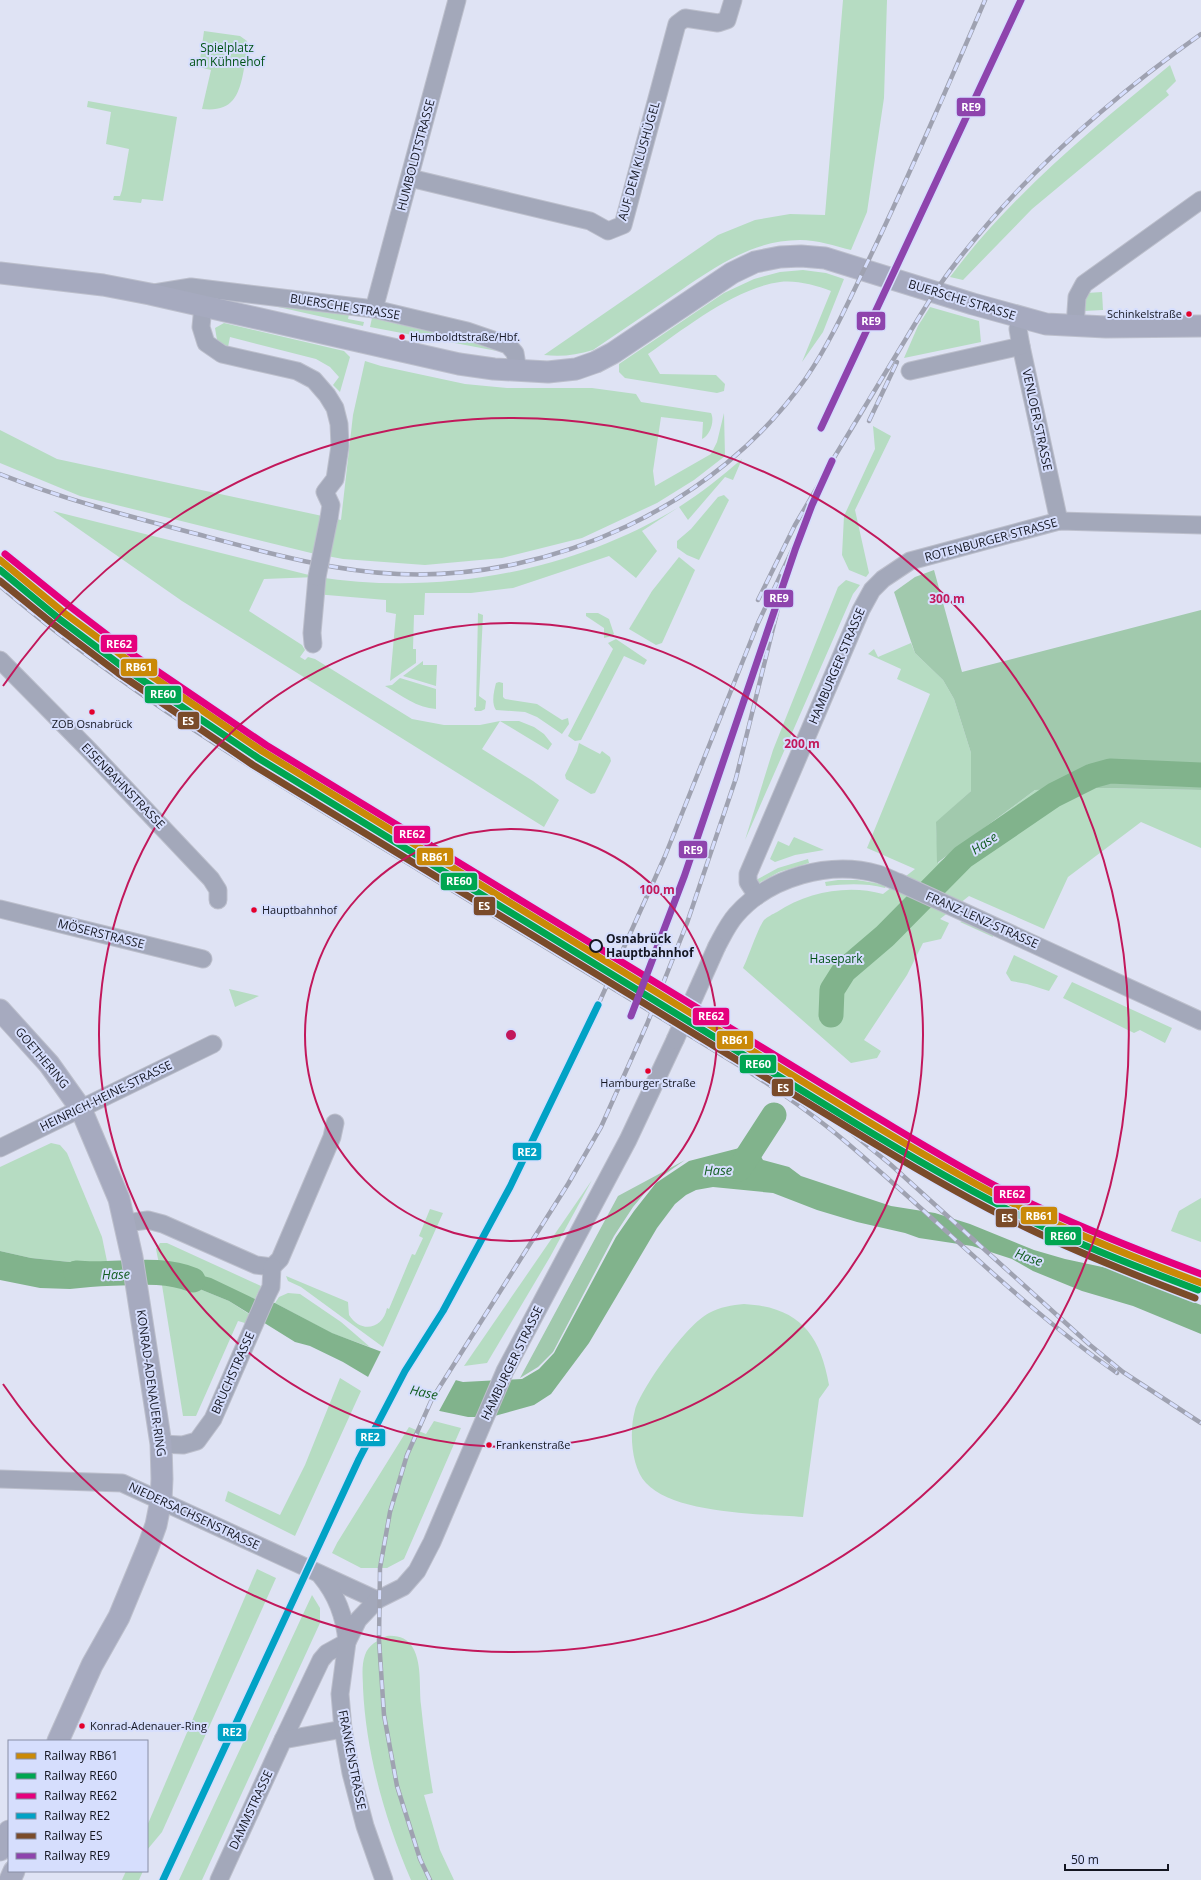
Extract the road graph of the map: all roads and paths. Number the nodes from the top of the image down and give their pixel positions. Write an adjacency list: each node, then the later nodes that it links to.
1 (457, 0): 3 (street, HUMBOLDTSTRASSE)
2 (733, 0): 3 (street, AUF DEM KLUSHÜGEL)
3 (410, 178): 8 (street, HUMBOLDTSTRASSE)
4 (1201, 200): 10 (street)
5 (0, 274): 6 (main road, BUERSCHE STRASSE)
6 (150, 294): 7 (main road, BUERSCHE STRASSE); 8 (street, BUERSCHE STRASSE)
7 (203, 306): 13 (main road, BUERSCHE STRASSE); 18 (street, bridge)
8 (374, 309): 13 (street, BUERSCHE STRASSE)
9 (1020, 318): 10 (main road, BUERSCHE STRASSE); 12 (street, VENLOER STRASSE); 13 (main road, BUERSCHE STRASSE)
10 (1075, 326): 11 (main road, BUERSCHE STRASSE)
11 (1201, 326)
12 (1021, 346): 14 (street); 15 (street, VENLOER STRASSE)
13 (518, 371)
14 (910, 371)
15 (1059, 521): 16 (street, ROTENBURGER STRASSE); 17 (street, ROTENBURGER STRASSE)
16 (1201, 525)
17 (883, 579): 20 (street, HAMBURGER STRASSE)
18 (313, 644)
19 (0, 660): 21 (street, EISENBAHNSTRASSE)
20 (757, 896): 25 (street, FRANZ-LENZ-STRASSE); 36 (street, HAMBURGER STRASSE, bridge)
21 (218, 900)
22 (0, 909): 23 (street, MÖSERSTRASSE)
23 (203, 959)
24 (0, 1010): 27 (main road, GOETHERING)
25 (1201, 1021)
26 (213, 1044): 27 (street, HEINRICH-HEINE-STRASSE)
27 (81, 1109): 29 (street, HEINRICH-HEINE-STRASSE); 30 (main road, KONRAD-ADENAUER-RING)
28 (334, 1130): 31 (street, BRUCHSTRASSE)
29 (0, 1148)
30 (126, 1223): 31 (street); 32 (main road, KONRAD-ADENAUER-RING)
31 (276, 1263): 32 (street, BRUCHSTRASSE)
32 (161, 1444): 34 (main road, KONRAD-ADENAUER-RING)
33 (0, 1479): 34 (street, NIEDERSACHSENSTRASSE)
34 (161, 1500): 35 (street, NIEDERSACHSENSTRASSE); 39 (main road, KONRAD-ADENAUER-RING)
35 (319, 1574): 36 (street, NIEDERSACHSENSTRASSE); 37 (street)
36 (377, 1600): 37 (street, FRANKENSTRASSE)
37 (347, 1642): 38 (street, FRANKENSTRASSE); 40 (street, DAMMSTRASSE)
38 (343, 1728): 40 (street); 44 (street, FRANKENSTRASSE)
39 (58, 1740)
40 (283, 1740): 43 (street, DAMMSTRASSE)
41 (8, 1833): 42 (main road)
42 (0, 1850)
43 (218, 1880)
44 (384, 1880)

